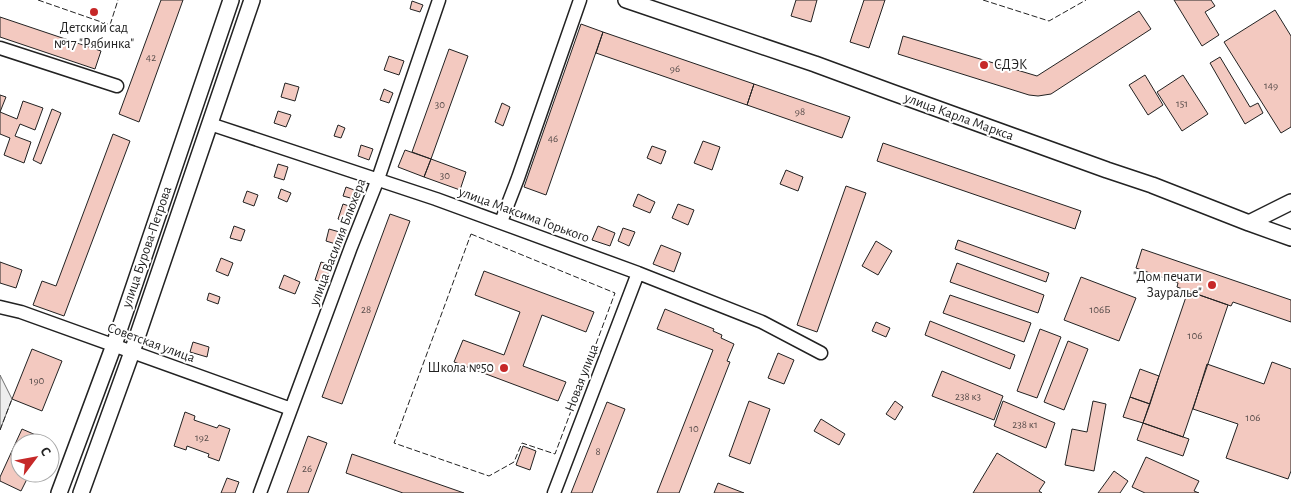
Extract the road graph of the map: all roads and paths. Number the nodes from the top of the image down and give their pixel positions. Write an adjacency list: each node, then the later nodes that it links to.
1 (231, 0): 16 (main road, улица Бурова-Петрова)
2 (252, 0): 8 (main road, улица Бурова-Петрова)
3 (439, 0): 9 (street, улица Василия Блюхера)
4 (580, 0): 11 (street)
5 (626, 0): 12 (main road, улица Карла Маркса)
6 (0, 48): 7 (street)
7 (116, 86)
8 (210, 124): 9 (street, улица Максима Горького); 17 (main road, улица Бурова-Петрова)
9 (378, 179): 11 (street, улица Максима Горького); 19 (street, улица Василия Блюхера)
10 (1291, 202): 12 (main road)
11 (501, 222): 14 (street, улица Максима Горького)
12 (1249, 223): 13 (main road, улица Карла Маркса)
13 (1291, 238)
14 (638, 273): 18 (street, улица Максима Горького); 23 (street, Новая улица)
15 (0, 307): 16 (street, Советская улица)
16 (114, 345): 17 (street, Советская улица); 20 (main road, улица Бурова-Петрова)
17 (132, 352): 19 (street, Советская улица); 21 (main road, улица Бурова-Петрова)
18 (821, 353)
19 (291, 409): 22 (street, улица Василия Блюхера)
20 (59, 493)
21 (81, 493)
22 (260, 493)
23 (554, 493)

